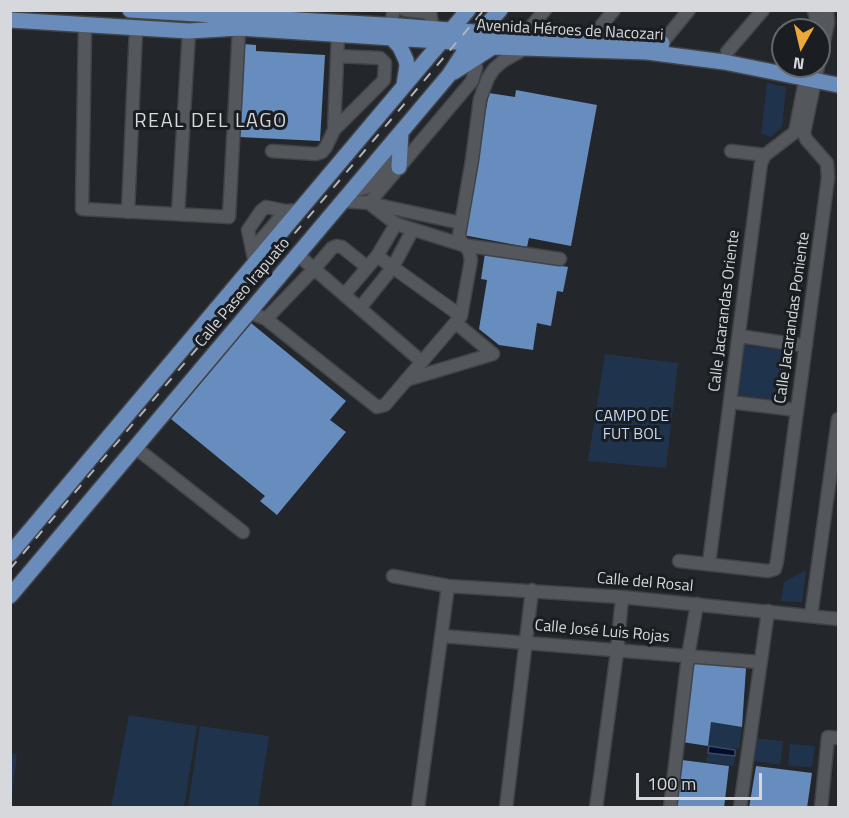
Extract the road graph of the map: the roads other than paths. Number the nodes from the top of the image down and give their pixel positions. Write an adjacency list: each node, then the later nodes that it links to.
1 (130, 10): 10 (main road, Avenida Héroes de Nacozari)
2 (381, 10): 12 (street)
3 (405, 10): 12 (street); 19 (street)
4 (468, 10): 19 (main road, Calle Paseo Irapuato)
5 (500, 10): 17 (main road, Calle Paseo Irapuato)
6 (544, 10): 21 (street)
7 (614, 10): 18 (street)
8 (689, 10): 23 (street)
9 (763, 10): 25 (street)
10 (164, 11): 12 (main road, Avenida Héroes de Nacozari)
11 (10, 20): 13 (main road, Avenida Héroes de Nacozari)
12 (394, 25): 19 (main road, Avenida Héroes de Nacozari); 20 (main road, Avenida Héroes de Nacozari); 35 (main road)
13 (85, 26): 15 (main road, Avenida Héroes de Nacozari); 46 (street)
14 (238, 27): 16 (main road, Avenida Héroes de Nacozari); 20 (main road, Avenida Héroes de Nacozari); 47 (street)
15 (136, 29): 16 (main road, Avenida Héroes de Nacozari); 46 (street)
16 (189, 31): 47 (street)
17 (482, 32): 19 (main road, Avenida Héroes de Nacozari); 21 (main road, Avenida Héroes de Nacozari); 22 (main road, Calle Paseo Irapuato)
18 (596, 32)
19 (442, 34): 22 (main road, Avenida Héroes de Nacozari); 35 (main road, Calle Paseo Irapuato)
20 (338, 35): 26 (street)
21 (525, 42): 23 (main road, Avenida Héroes de Nacozari); 24 (main road, Avenida Héroes de Nacozari); 29 (main road, Avenida Héroes de Nacozari); 48 (street)
22 (470, 43): 24 (main road, Avenida Héroes de Nacozari); 27 (street); 30 (main road, Calle Paseo Irapuato)
23 (662, 43): 25 (main road, Avenida Héroes de Nacozari)
24 (493, 47): 27 (main road)
25 (727, 52): 28 (main road, Avenida Héroes de Nacozari)
26 (337, 56): 36 (street); 36 (street)
27 (474, 59): 30 (main road); 42 (street)
28 (771, 61)
29 (771, 66)
30 (449, 75): 37 (main road, Calle Paseo Irapuato)
31 (809, 78): 40 (street)
32 (810, 78): 41 (street, Calle Jacarandas Poniente)
33 (824, 78): 34 (main road, Avenida Héroes de Nacozari)
34 (838, 86)
35 (404, 87): 45 (main road, Calle Paseo Irapuato)
36 (334, 130): 38 (street)
37 (398, 136): 42 (main road); 43 (main road, Calle Paseo Irapuato)
38 (272, 151)
39 (731, 151): 40 (street)
40 (765, 154): 64 (street, Calle Jacarandas Oriente)
41 (833, 164): 65 (street, Calle Jacarandas Poniente)
42 (399, 167): 44 (street)
43 (347, 196): 44 (street); 52 (main road, Calle Paseo Irapuato)
44 (369, 203): 48 (street); 49 (street)
45 (293, 211): 54 (main road, Calle Paseo Irapuato); 54 (street)
46 (128, 212): 47 (street)
47 (178, 214)
48 (461, 223): 51 (street)
49 (396, 224): 50 (street); 53 (street)
50 (413, 229): 51 (street); 57 (street)
51 (463, 245): 55 (street); 63 (street)
52 (298, 255): 58 (street); 61 (main road, Calle Paseo Irapuato)
53 (377, 255): 56 (street); 57 (street)
54 (254, 257): 73 (main road, Calle Paseo Irapuato)
55 (560, 258)
56 (366, 267): 58 (street); 59 (street)
57 (393, 267): 60 (street); 63 (street)
58 (314, 269): 59 (street); 62 (street)
59 (344, 295): 60 (street)
60 (360, 308): 66 (street)
61 (248, 315): 62 (street); 71 (main road, Calle Paseo Irapuato)
62 (266, 319): 67 (street)
63 (459, 320): 66 (street); 67 (street)
64 (738, 336): 65 (street); 68 (street, Calle Jacarandas Oriente)
65 (806, 346): 69 (street, Calle Jacarandas Poniente)
66 (421, 361): 67 (street)
67 (405, 380)
68 (730, 402): 69 (street); 75 (street, Calle Jacarandas Oriente)
69 (797, 410): 75 (street, Calle Jacarandas Poniente)
70 (838, 419): 83 (street)
71 (136, 448): 72 (street); 79 (main road, Calle Paseo Irapuato)
72 (243, 532)
73 (10, 554)
74 (679, 561): 75 (street)
75 (709, 564)
76 (393, 576): 77 (street, Calle del Rosal)
77 (448, 586): 78 (street, Calle del Rosal); 85 (street)
78 (532, 590): 80 (street, Calle del Rosal); 86 (street)
79 (10, 596)
80 (622, 597): 81 (street, Calle del Rosal); 87 (street)
81 (697, 604): 82 (street, Calle del Rosal); 88 (street)
82 (768, 611): 83 (street, Calle del Rosal); 89 (street)
83 (811, 616): 84 (street, Calle del Rosal)
84 (838, 619)
85 (442, 636): 86 (street, Calle José Luis Rojas); 91 (street)
86 (527, 642): 87 (street, Calle José Luis Rojas); 92 (street)
87 (617, 652): 88 (street, Calle José Luis Rojas); 93 (street)
88 (688, 656): 89 (street, Calle José Luis Rojas); 94 (street)
89 (759, 662): 95 (street)
90 (833, 737): 96 (street)
91 (418, 807)
92 (506, 807)
93 (596, 807)
94 (670, 807)
95 (740, 807)
96 (821, 807)

